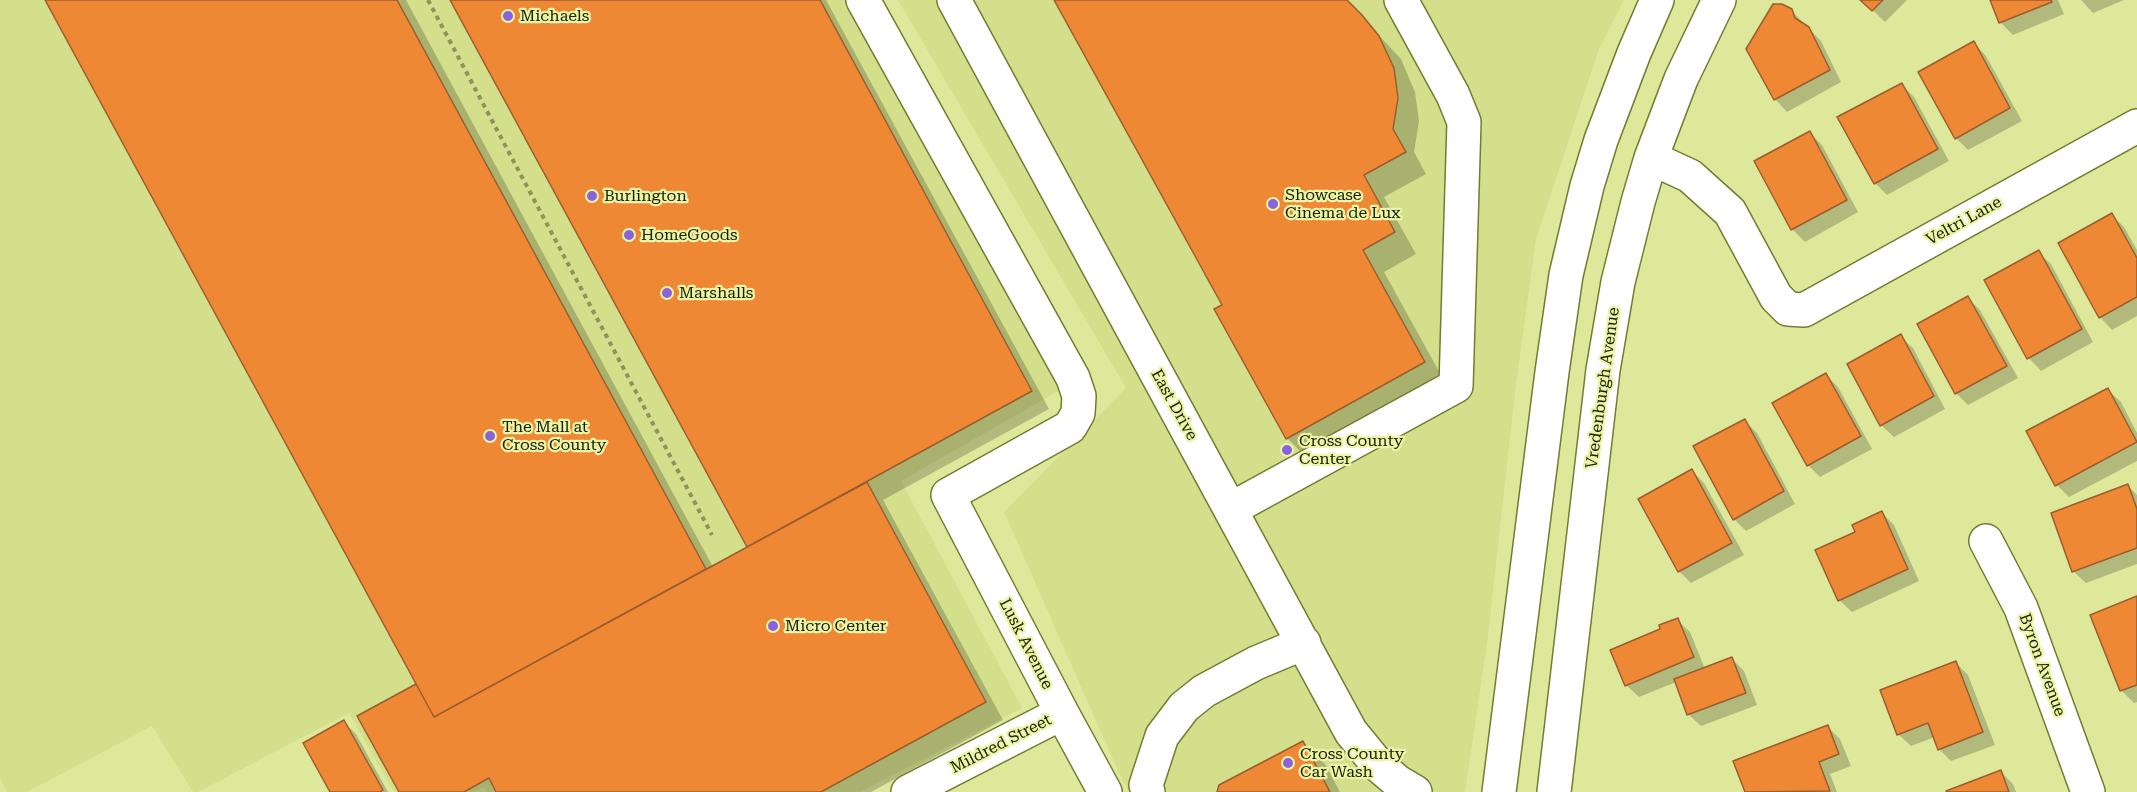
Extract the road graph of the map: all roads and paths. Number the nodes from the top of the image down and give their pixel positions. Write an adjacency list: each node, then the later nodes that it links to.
1 (428, 0): 10 (path)
2 (863, 0): 13 (street, Lusk Avenue)
3 (954, 0): 9 (street, East Drive)
4 (1402, 0): 9 (street)
5 (1657, 0): 18 (street)
6 (1719, 0): 8 (street, Vredenburgh Avenue)
7 (2137, 126): 8 (street, Veltri Lane)
8 (1651, 158): 19 (street, Vredenburgh Avenue)
9 (1231, 509): 12 (street, East Drive)
10 (712, 535)
11 (1986, 541): 20 (street, Byron Avenue)
12 (1304, 643): 16 (street); 17 (street, East Drive)
13 (1062, 713): 14 (street, Mildred Street); 15 (street, Lusk Avenue)
14 (908, 792)
15 (1105, 792)
16 (1148, 792)
17 (1415, 792)
18 (1499, 792)
19 (1554, 792)
20 (2088, 792)

